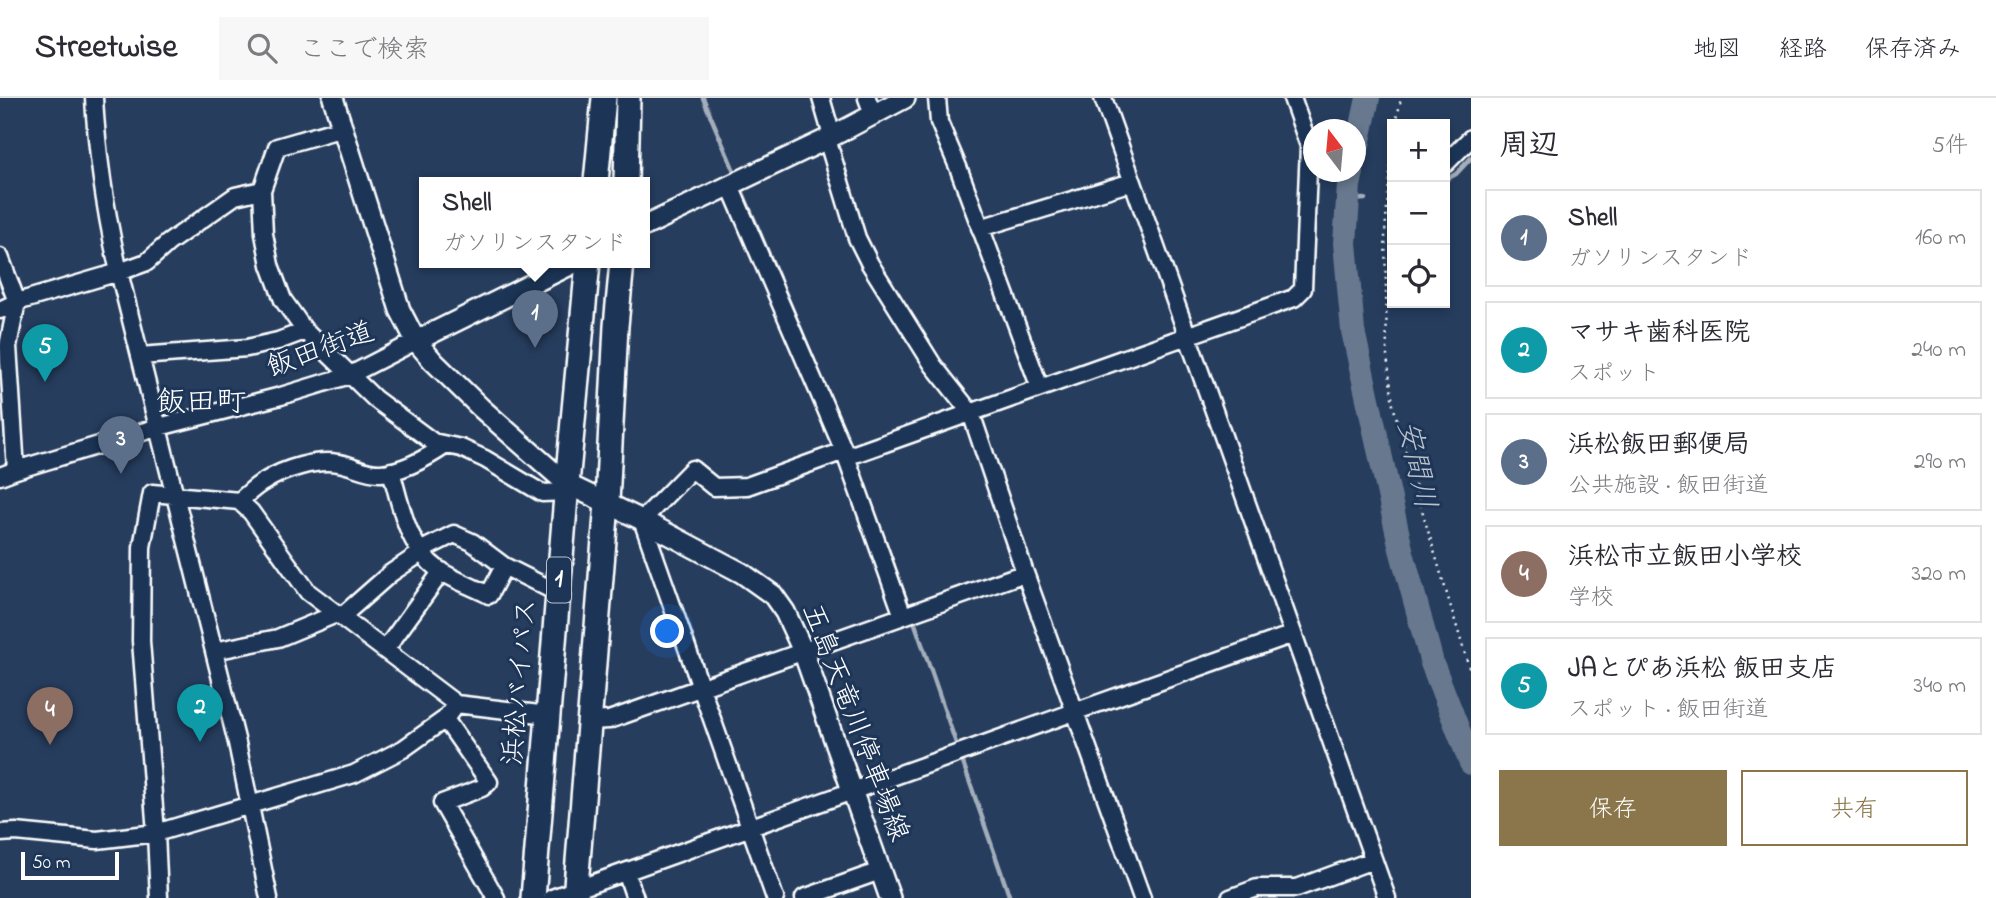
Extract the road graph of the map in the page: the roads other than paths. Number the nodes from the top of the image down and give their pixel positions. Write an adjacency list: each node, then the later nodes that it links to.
1 (94, 98): 26 (street)
2 (333, 98): 11 (main road, 五島天竜川停車場線)
3 (604, 98): 15 (highway)
4 (628, 98): 16 (highway)
5 (821, 98): 12 (street)
6 (905, 98): 10 (main road)
7 (937, 98): 21 (street)
8 (1103, 98): 17 (street)
9 (1292, 98): 30 (street)
10 (870, 106): 12 (main road)
11 (343, 128): 19 (street); 31 (main road, 五島天竜川停車場線)
12 (829, 137): 18 (main road); 35 (street)
13 (1471, 138): 14 (street)
14 (1450, 159)
15 (596, 177)
16 (626, 177)
17 (1132, 182): 21 (street); 30 (street)
18 (736, 183): 20 (main road); 38 (street)
19 (262, 190): 26 (street); 29 (street)
20 (650, 224)
21 (980, 228): 34 (street)
22 (0, 257): 27 (street)
23 (564, 268): 31 (main road)
24 (587, 268): 42 (highway, 浜松バイパス / 1)
25 (621, 268): 45 (highway, 1)
26 (119, 272): 27 (street); 32 (street)
27 (17, 302): 28 (street); 39 (street)
28 (0, 310)
29 (305, 331): 32 (street); 33 (street)
30 (1187, 335): 34 (street); 54 (street)
31 (416, 341): 33 (street, 飯田街道); 42 (main road, 五島天竜川停車場線)
32 (141, 356): 36 (street)
33 (350, 375): 36 (street, 飯田街道); 37 (street)
34 (1040, 388): 35 (street)
35 (971, 413): 38 (street); 50 (street)
36 (159, 427): 39 (street, 飯田街道); 43 (street)
37 (446, 445): 40 (street); 42 (street)
38 (845, 454): 46 (street); 53 (street)
39 (16, 470): 41 (street, 飯田街道)
40 (391, 471): 44 (street); 47 (street)
41 (0, 476)
42 (567, 488): 45 (main road, 五島天竜川停車場線); 51 (highway, 浜松バイパス / 1)
43 (175, 495): 44 (street); 56 (street); 68 (street)
44 (239, 501): 52 (street)
45 (607, 503): 46 (main road, 五島天竜川停車場線); 63 (highway, 1)
46 (642, 520): 57 (main road, 五島天竜川停車場線); 58 (street)
47 (421, 552): 48 (street); 49 (street); 52 (street)
48 (504, 566): 49 (street); 51 (street)
49 (442, 571): 55 (street)
50 (1025, 573): 53 (street); 60 (street)
51 (558, 593): 61 (highway, 浜松バイパス / 1)
52 (339, 615): 55 (street); 56 (street)
53 (903, 616): 57 (street)
54 (1293, 634): 60 (street); 69 (street)
55 (385, 650): 59 (street)
56 (214, 651): 65 (street)
57 (803, 651): 58 (street); 64 (main road, 五島天竜川停車場線)
58 (700, 688): 63 (street); 66 (street)
59 (456, 704): 61 (street); 62 (street)
60 (1074, 712): 64 (street); 82 (street)
61 (548, 715): 76 (highway, 浜松バイパス / 1)
62 (445, 719): 65 (street); 75 (street)
63 (589, 721): 72 (highway, 1)
64 (852, 791): 66 (street); 70 (main road, 五島天竜川停車場線)
65 (250, 806): 68 (street); 74 (street)
66 (750, 828): 71 (street); 79 (street)
67 (0, 833): 68 (street)
68 (156, 833): 73 (street)
69 (1373, 860): 83 (street); 84 (street)
70 (880, 871): 80 (street); 81 (main road, 五島天竜川停車場線)
71 (626, 872): 72 (street); 78 (street)
72 (576, 894): 77 (street)
73 (159, 898)
74 (269, 898)
75 (496, 898)
76 (533, 898)
77 (551, 898)
78 (635, 898)
79 (775, 898)
80 (804, 898)
81 (890, 898)
82 (1142, 898)
83 (1230, 898)
84 (1387, 898)

